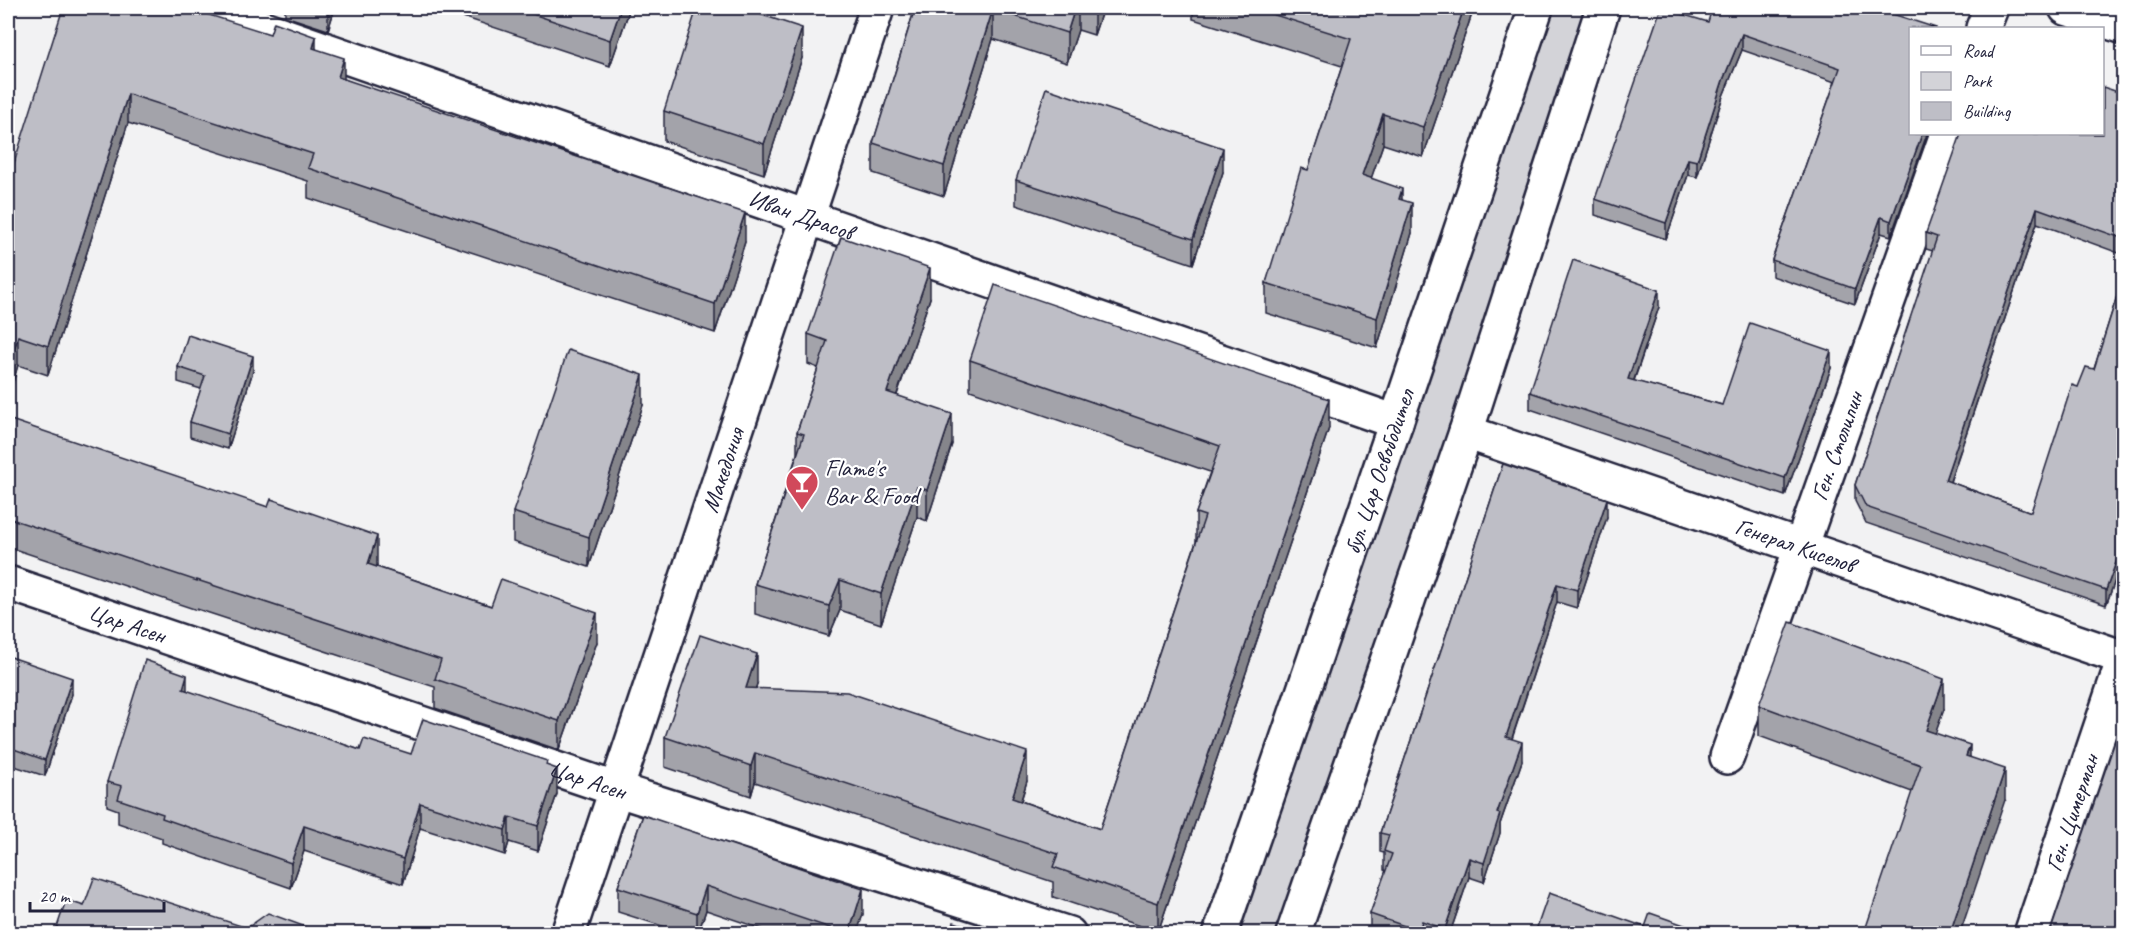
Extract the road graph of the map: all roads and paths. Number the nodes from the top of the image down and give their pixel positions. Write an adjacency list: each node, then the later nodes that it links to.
1 (206, 8): 10 (street, Иван Драсов)
2 (877, 8): 10 (street, Македония)
3 (1536, 8): 11 (street, бул. Цар Освободител)
4 (1603, 8): 12 (street)
5 (1991, 8): 7 (street)
6 (2066, 8): 8 (street)
7 (1983, 27)
8 (2124, 27)
9 (1947, 135): 13 (street, Ген. Столипин)
10 (806, 218): 11 (street, Иван Драсов); 17 (street, Македония)
11 (1396, 422): 20 (street, бул. Цар Освободител)
12 (1466, 432): 13 (street, Генерал Киселов); 21 (street)
13 (1801, 547): 15 (street, Генерал Киселов); 16 (street, Ген. Столипин)
14 (8, 583): 17 (street, Цар Асен)
15 (2124, 658): 22 (street, Ген. Цимерман)
16 (1727, 757)
17 (615, 789): 18 (street, Македония); 19 (street, Цар Асен)
18 (568, 933)
19 (1069, 933)
20 (1220, 933)
21 (1293, 933)
22 (2031, 933)

